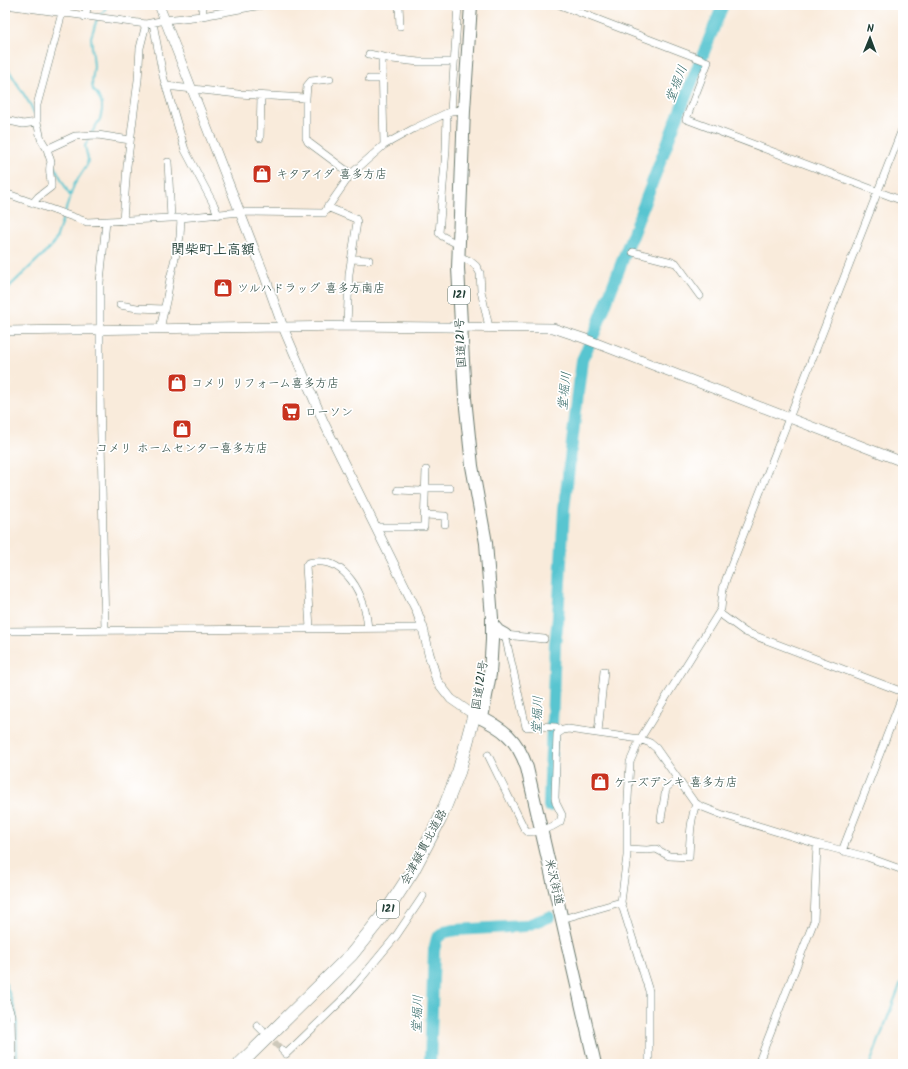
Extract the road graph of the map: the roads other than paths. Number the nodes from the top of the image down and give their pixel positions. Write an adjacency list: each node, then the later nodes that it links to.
1 (6, 5): 10 (street)
2 (88, 5): 12 (street)
3 (160, 5): 13 (street)
4 (203, 5): 11 (street)
5 (262, 5): 11 (street)
6 (399, 5): 15 (street)
7 (458, 5): 18 (street)
8 (471, 5): 26 (highway, 国道121号 / 121)
9 (560, 5): 37 (street)
10 (62, 13): 12 (street); 29 (street)
11 (202, 16): 13 (street)
12 (85, 17): 14 (street)
13 (165, 20): 14 (street); 23 (street)
14 (149, 23): 22 (street); 32 (street)
15 (400, 26)
16 (369, 54): 18 (street)
17 (382, 61): 21 (street)
18 (454, 62): 27 (street)
19 (330, 79): 25 (street)
20 (369, 79): 21 (street)
21 (382, 79): 33 (street)
22 (166, 86): 23 (street); 43 (street)
23 (191, 88): 24 (street); 42 (street)
24 (261, 96): 25 (street); 31 (street)
25 (306, 98): 36 (street)
26 (464, 110): 27 (street); 48 (highway, 国道121号 / 121)
27 (449, 112): 33 (street); 48 (street)
28 (5, 120): 29 (street)
29 (37, 122): 34 (street)
30 (903, 127): 37 (street)
31 (260, 138)
32 (130, 140): 34 (street); 46 (street)
33 (384, 145): 36 (street)
34 (47, 149): 40 (street)
35 (168, 162): 44 (street)
36 (351, 174): 41 (street)
37 (878, 191): 39 (street); 64 (street)
38 (5, 193): 40 (street)
39 (903, 201)
40 (33, 202): 47 (street)
41 (327, 207): 42 (street); 50 (street)
42 (240, 212): 43 (street); 58 (street)
43 (218, 215): 45 (street)
44 (171, 218): 45 (street); 46 (street)
45 (181, 218): 56 (street)
46 (124, 220): 47 (street)
47 (106, 222): 61 (street)
48 (459, 250): 59 (highway, 国道121号 / 121); 60 (street)
49 (633, 252): 54 (street)
50 (351, 259): 51 (street); 52 (street)
51 (369, 260)
52 (348, 286): 53 (street); 57 (street)
53 (368, 287)
54 (700, 296)
55 (120, 305): 56 (street)
56 (164, 309): 62 (street)
57 (347, 326): 58 (street); 59 (street)
58 (283, 327): 62 (street); 72 (street)
59 (460, 327): 60 (street); 73 (highway, 国道121号 / 121)
60 (489, 327): 64 (street)
61 (100, 329): 62 (street); 63 (street); 79 (street)
62 (160, 329)
63 (5, 331)
64 (788, 418): 65 (street); 74 (street)
65 (903, 462)
66 (426, 470): 67 (street)
67 (425, 488): 68 (street); 69 (street); 70 (street)
68 (450, 488)
69 (398, 490)
70 (424, 515): 71 (street); 72 (street)
71 (445, 524)
72 (375, 527): 78 (street)
73 (489, 583): 75 (highway, 国道121号 / 121); 86 (highway, 国道121号 / 121)
74 (720, 613): 85 (street); 89 (street)
75 (492, 624): 81 (highway); 83 (highway, 国道121号 / 121)
76 (310, 628): 77 (street); 77 (street); 79 (street)
77 (368, 628): 78 (street)
78 (423, 628): 86 (street)
79 (105, 630): 80 (street)
80 (5, 631)
81 (505, 635): 82 (street); 83 (highway); 87 (street)
82 (544, 639)
83 (492, 640): 86 (highway, 国道121号 / 121)
84 (604, 672): 88 (street)
85 (903, 693): 97 (street)
86 (478, 716): 94 (highway, 米沢街道); 105 (highway, 会津縦貫北道路 / 121); 106 (highway, 会津縦貫北道路 / 121)
87 (555, 728): 88 (street); 94 (street)
88 (598, 733): 89 (street)
89 (640, 739): 91 (street); 96 (street)
90 (488, 755): 94 (street)
91 (677, 778): 92 (street); 93 (street)
92 (696, 803): 95 (street); 96 (street)
93 (661, 819)
94 (542, 830): 101 (highway, 米沢街道)
95 (817, 844): 97 (street); 109 (street)
96 (627, 849): 100 (street)
97 (842, 851): 98 (street)
98 (903, 870)
99 (424, 896): 103 (street)
100 (621, 902): 101 (street); 108 (street)
101 (562, 920): 107 (highway, 米沢街道)
102 (5, 998): 104 (street)
103 (282, 1050)
104 (12, 1064)
105 (240, 1064)
106 (251, 1064)
107 (595, 1064)
108 (649, 1064)
109 (758, 1064)

